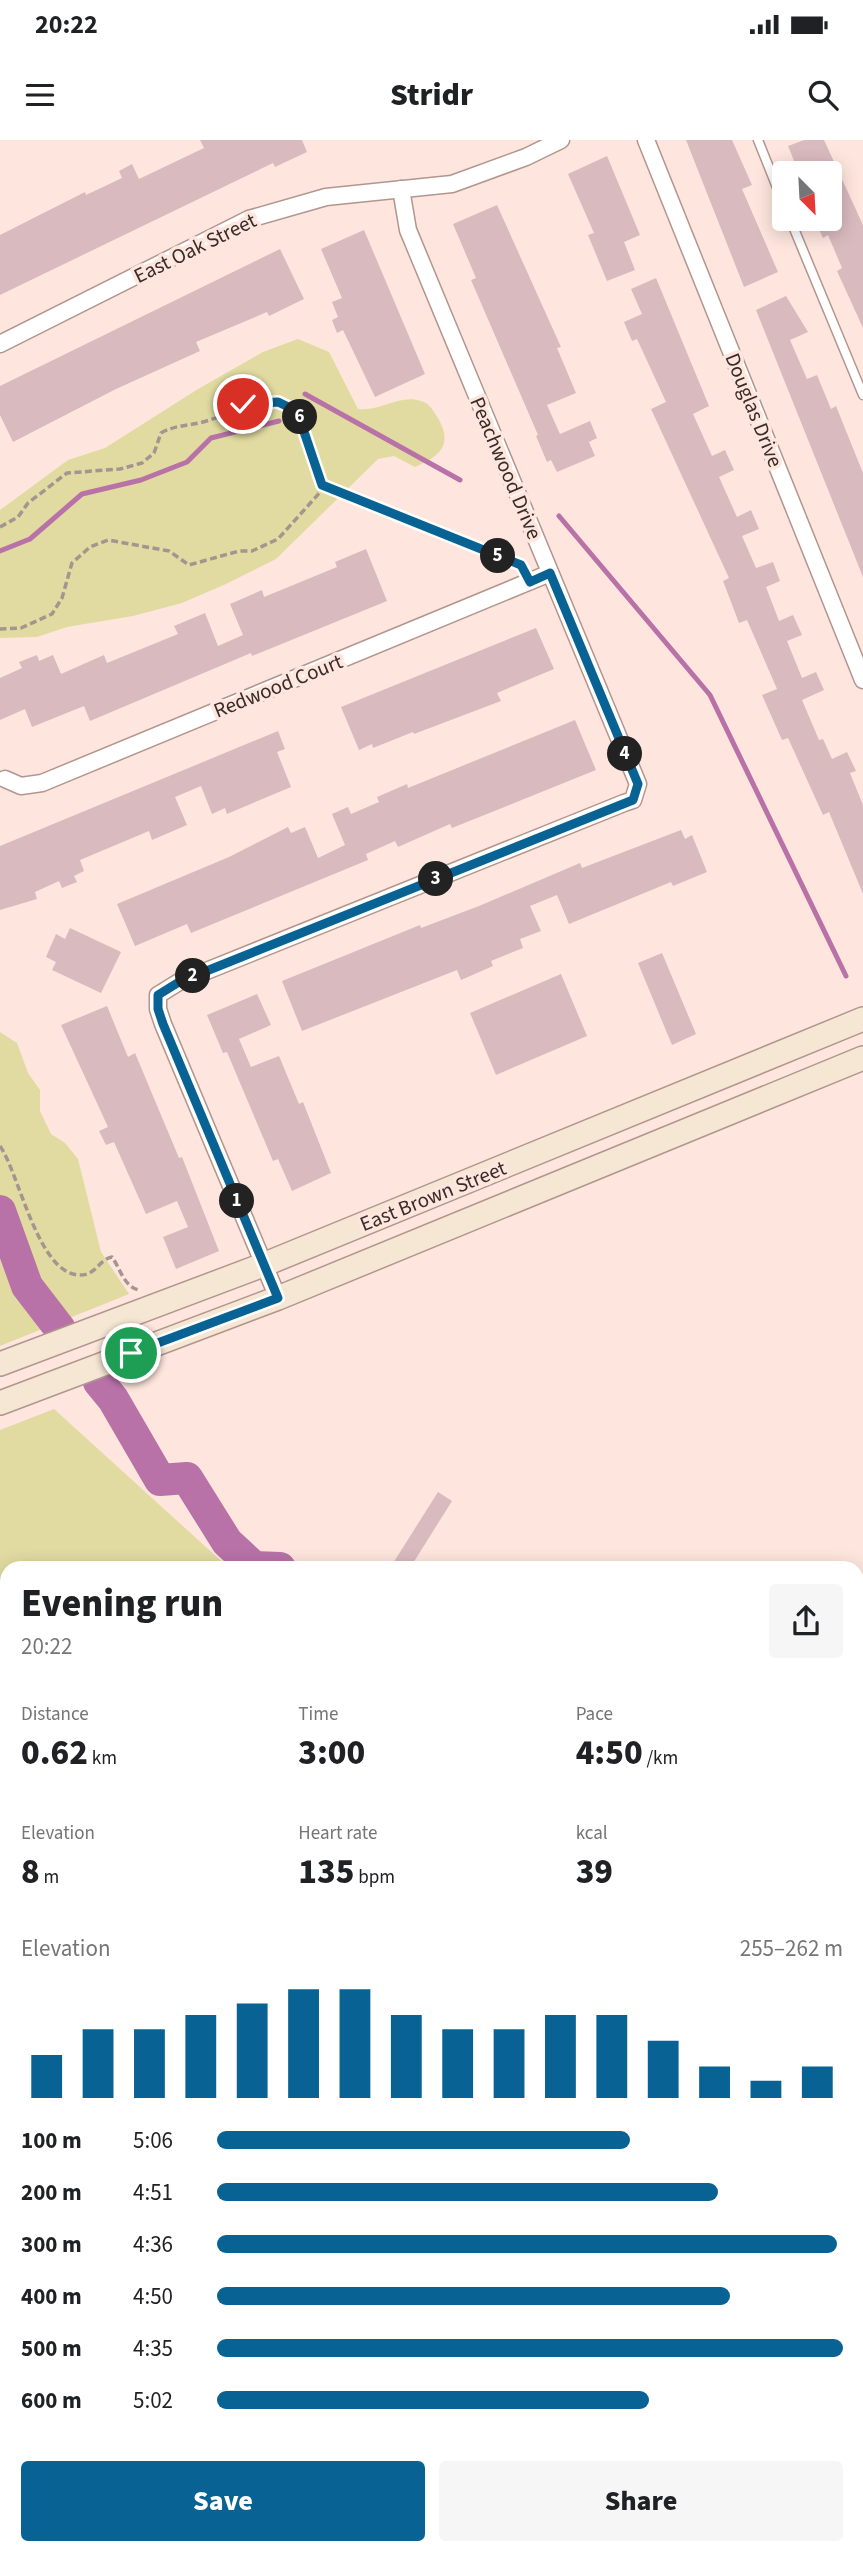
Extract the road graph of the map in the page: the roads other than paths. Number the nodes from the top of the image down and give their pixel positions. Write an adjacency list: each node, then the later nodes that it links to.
1 (561, 140): 5 (street, East Oak Street)
2 (646, 140): 10 (street, Douglas Drive)
3 (758, 140): 4 (lane)
4 (772, 175)
5 (401, 189): 7 (street, East Oak Street); 9 (street, Peachwood Drive)
6 (795, 231): 8 (lane)
7 (0, 344)
8 (863, 395)
9 (550, 573): 11 (street, Redwood Court); 16 (street, Peachwood Drive)
10 (863, 680)
11 (5, 779)
12 (863, 1019): 14 (main road, East Brown Street)
13 (863, 1058): 15 (main road, East Brown Street)
14 (506, 1166): 15 (main road); 16 (main road, East Brown Street)
15 (520, 1200): 17 (main road, East Brown Street)
16 (264, 1265): 17 (street); 18 (main road, East Brown Street)
17 (278, 1298): 19 (main road, East Brown Street)
18 (0, 1364)
19 (0, 1403)

